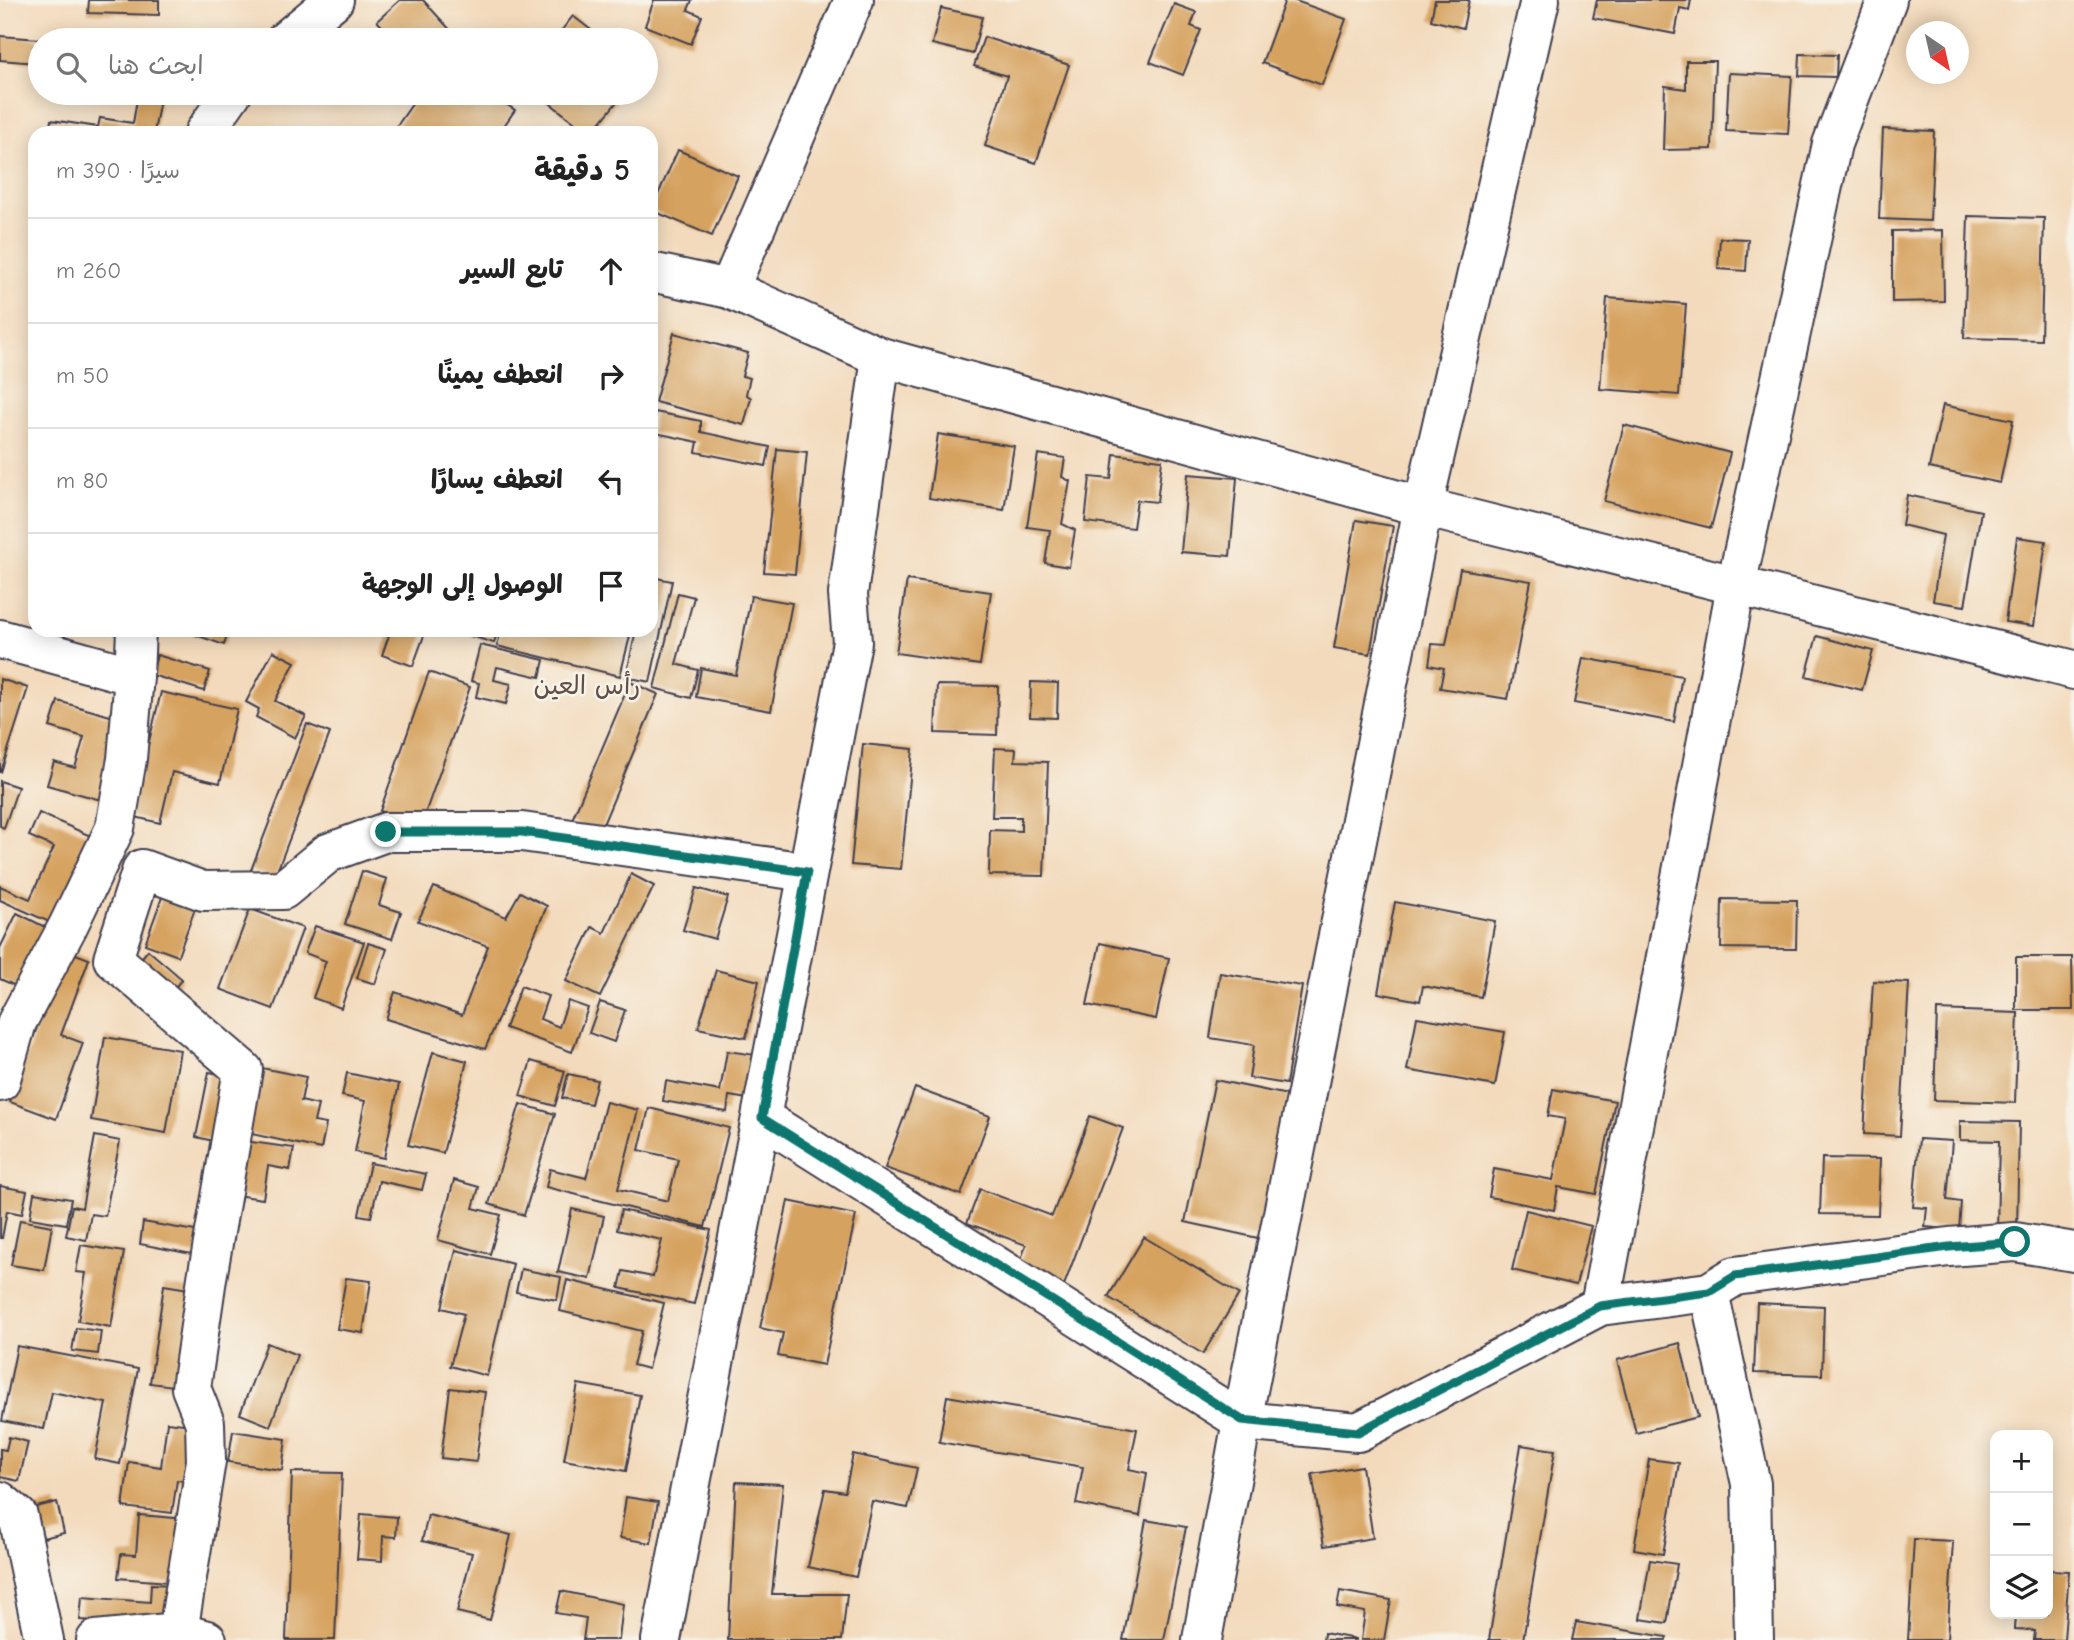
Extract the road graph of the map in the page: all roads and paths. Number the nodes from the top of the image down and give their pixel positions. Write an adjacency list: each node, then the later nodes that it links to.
1 (334, 0): 5 (street)
2 (854, 0): 9 (street)
3 (1540, 0): 11 (street)
4 (1887, 0): 12 (street)
5 (300, 28)
6 (224, 105): 7 (street)
7 (209, 126)
8 (658, 274): 9 (street)
9 (729, 289): 10 (street)
10 (881, 357): 11 (street); 19 (street)
11 (1423, 507): 12 (street); 27 (street)
12 (1736, 586): 15 (street); 26 (street)
13 (136, 637): 16 (street)
14 (0, 639): 16 (street)
15 (2074, 670)
16 (134, 676): 17 (street)
17 (115, 828): 18 (street); 20 (street)
18 (142, 869): 19 (street); 21 (street)
19 (807, 872): 23 (street)
20 (72, 919): 21 (street); 22 (street)
21 (113, 958): 29 (street)
22 (0, 1082)
23 (762, 1118): 27 (street); 32 (street)
24 (2074, 1252): 25 (street)
25 (1709, 1292): 26 (street); 34 (street)
26 (1600, 1306): 27 (street)
27 (1242, 1420): 33 (street)
28 (0, 1502): 30 (street)
29 (193, 1636): 31 (street)
30 (44, 1640)
31 (96, 1640)
32 (661, 1640)
33 (1202, 1640)
34 (1754, 1640)

